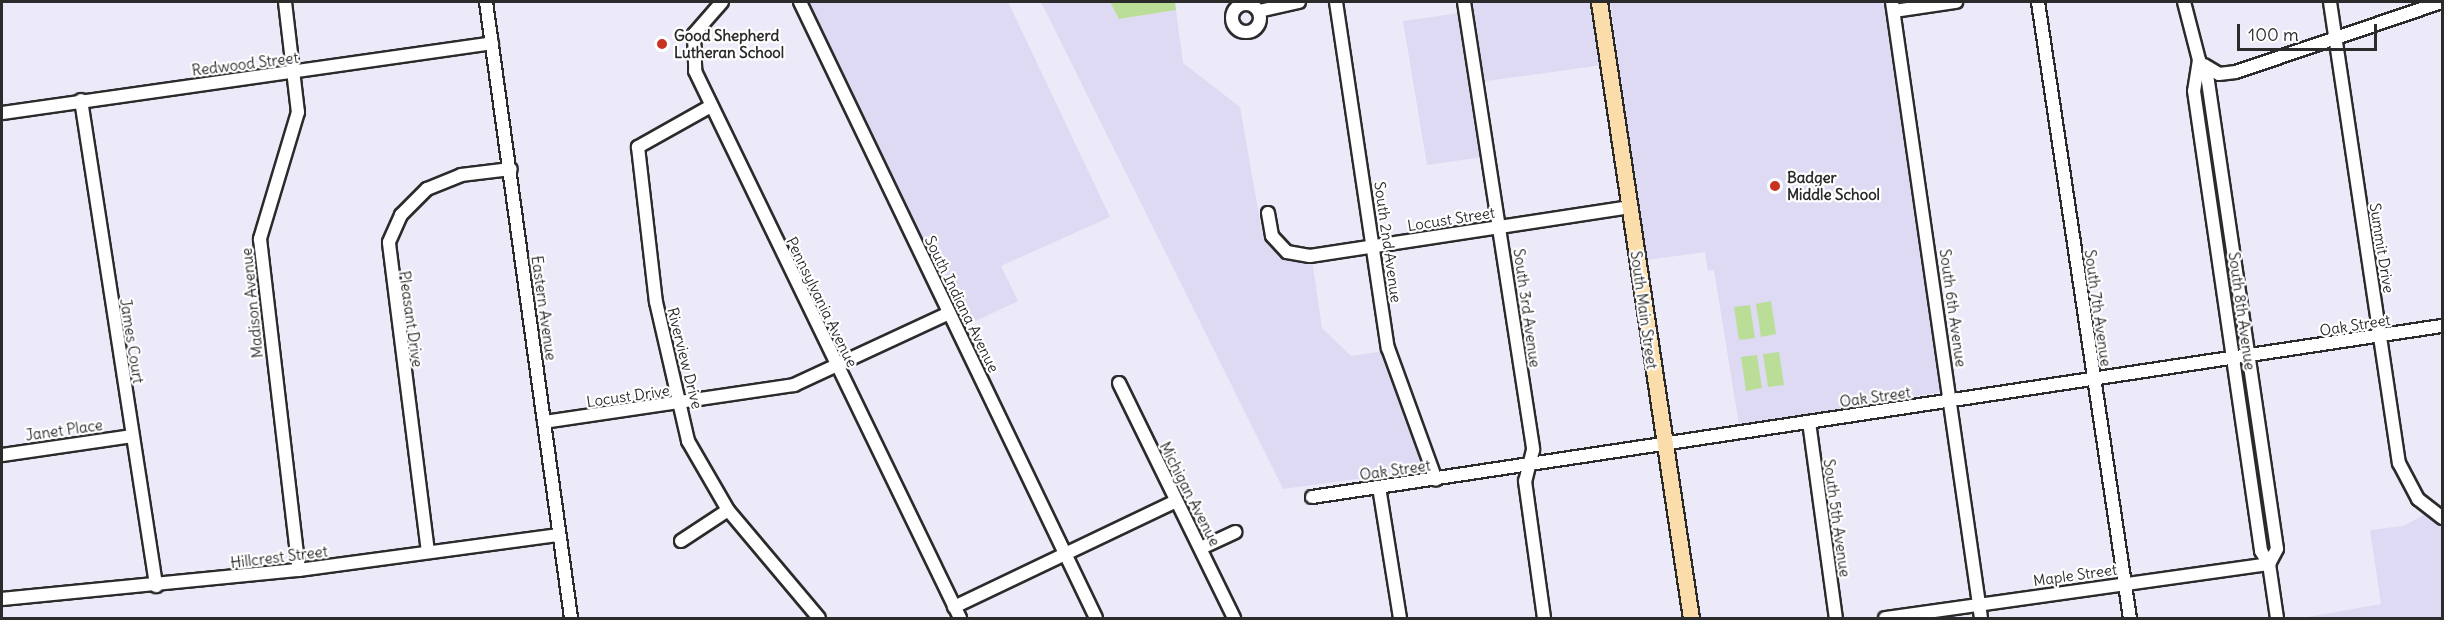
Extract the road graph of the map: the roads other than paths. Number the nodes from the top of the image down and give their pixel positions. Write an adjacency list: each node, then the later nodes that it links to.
1 (285, 2): 19 (street, Madison Avenue)
2 (486, 2): 17 (street, Eastern Avenue)
3 (722, 2): 21 (street, Pennsylvania Avenue)
4 (800, 2): 28 (street, South Indiana Avenue)
5 (1299, 2): 15 (street)
6 (1336, 2): 27 (street, South 2nd Avenue)
7 (1464, 2): 26 (street, South 3rd Avenue)
8 (1599, 2): 24 (main road, South Main Street)
9 (1956, 2): 14 (street)
10 (2038, 2): 34 (street, South 7th Avenue)
11 (2184, 2): 18 (street, South 8th Avenue)
12 (2330, 2): 16 (street, Summit Drive)
13 (2442, 2): 16 (street)
14 (1893, 6): 36 (street, South 6th Avenue)
15 (1259, 11)
16 (2336, 38): 18 (street); 30 (street, Summit Drive)
17 (492, 43): 19 (street, Redwood Street); 23 (street, Eastern Avenue)
18 (2203, 64): 31 (street, South 8th Avenue); 32 (street, South 8th Avenue)
19 (295, 73): 20 (street, Redwood Street); 57 (street, Madison Avenue)
20 (81, 100): 22 (street, Redwood Street); 40 (street, James Court)
21 (711, 106): 33 (street, Pennsylvania Avenue); 37 (street, Riverview Drive)
22 (2, 113)
23 (511, 169): 38 (street, Eastern Avenue); 54 (street, Pleasant Drive)
24 (1630, 207): 26 (street, Locust Street); 41 (main road, South Main Street)
25 (1268, 213): 27 (street, Locust Street)
26 (1499, 227): 27 (street, Locust Street); 43 (street, South 3rd Avenue)
27 (1374, 247): 44 (street, South 2nd Avenue)
28 (949, 313): 33 (street, Locust Drive); 55 (street, South Indiana Avenue)
29 (2442, 326): 30 (street, Oak Street)
30 (2381, 336): 31 (street, Oak Street); 49 (street, Summit Drive)
31 (2250, 357): 32 (street, Oak Street); 56 (street, South 8th Avenue)
32 (2234, 359): 34 (street, Oak Street); 56 (street, South 8th Avenue)
33 (836, 368): 37 (street, Locust Drive); 62 (street, Pennsylvania Avenue)
34 (2094, 380): 36 (street, Oak Street); 58 (street, South 7th Avenue)
35 (1119, 382): 47 (street, Michigan Avenue)
36 (1952, 402): 39 (street, Oak Street); 61 (street, South 6th Avenue)
37 (681, 404): 38 (street, Locust Drive); 48 (street, Riverview Drive)
38 (544, 422): 51 (street, Eastern Avenue)
39 (1809, 422): 41 (street, Oak Street); 70 (street, South 5th Avenue)
40 (132, 436): 42 (street, Janet Place); 59 (street, James Court)
41 (1663, 443): 43 (street, Oak Street); 69 (main road, South Main Street)
42 (2, 455)
43 (1528, 465): 44 (street, Oak Street); 68 (street, South 3rd Avenue)
44 (1436, 480): 45 (street, Oak Street)
45 (1379, 487): 46 (street, Oak Street); 67 (street)
46 (1312, 497)
47 (1176, 501): 53 (street, Michigan Avenue); 55 (street)
48 (728, 510): 52 (street); 64 (street, Riverview Drive)
49 (2442, 518)
50 (1235, 532): 53 (street)
51 (559, 536): 54 (street, Hillcrest Street); 63 (street, Eastern Avenue)
52 (681, 541)
53 (1201, 548): 66 (street, Michigan Avenue)
54 (428, 552): 57 (street, Hillcrest Street)
55 (1066, 555): 62 (street); 65 (street, South Indiana Avenue)
56 (2269, 564): 58 (street, Maple Street); 74 (street, South 8th Avenue)
57 (300, 570): 59 (street, Hillcrest Street)
58 (2125, 582): 61 (street, Maple Street); 73 (street, South 7th Avenue)
59 (156, 586): 60 (street, Hillcrest Street)
60 (2, 600)
61 (1978, 604): 71 (street, Maple Street); 72 (street, South 6th Avenue)
62 (957, 613)
63 (571, 618)
64 (819, 618)
65 (1096, 618)
66 (1234, 618)
67 (1400, 618)
68 (1544, 618)
69 (1691, 618)
70 (1836, 618)
71 (1885, 618)
72 (1981, 618)
73 (2130, 618)
74 (2277, 618)

